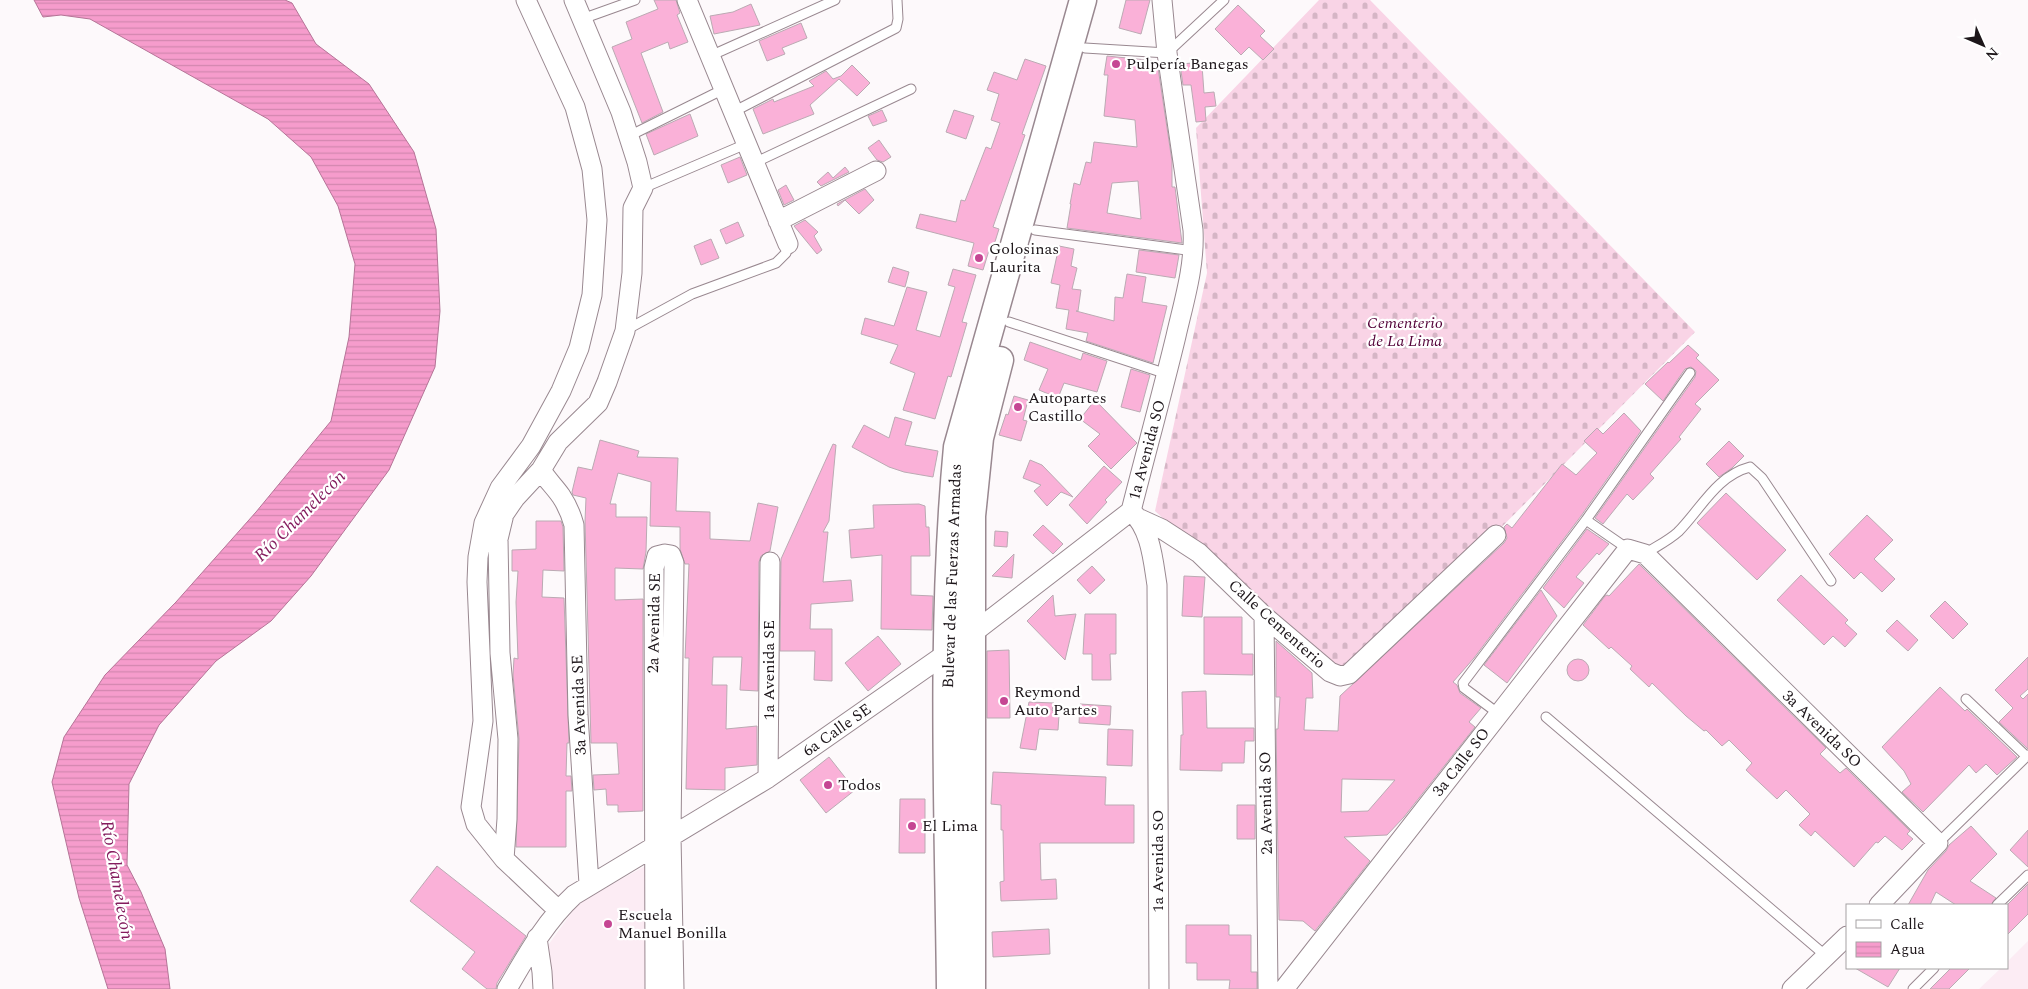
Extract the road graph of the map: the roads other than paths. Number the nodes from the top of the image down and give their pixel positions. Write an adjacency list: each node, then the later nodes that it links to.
1 (526, 0): 49 (street)
2 (574, 0): 11 (street)
3 (635, 0): 11 (lane)
4 (687, 0): 14 (street)
5 (835, 0): 14 (lane)
6 (897, 0): 17 (lane)
7 (1083, 0): 40 (street, Bulevar de las Fuerzas Armadas)
8 (1099, 0): 12 (street, Bulevar de las Fuerzas Armadas)
9 (1162, 0): 13 (street, 1a Avenida SO)
10 (1224, 0): 13 (lane)
11 (582, 19): 18 (street)
12 (1085, 48): 13 (lane); 24 (street, Bulevar de las Fuerzas Armadas)
13 (1167, 53): 26 (street, 1a Avenida SO)
14 (710, 56): 15 (street)
15 (724, 89): 17 (street); 18 (lane)
16 (911, 89): 20 (lane)
17 (733, 112): 19 (street)
18 (628, 136): 22 (street)
19 (746, 144): 20 (street); 22 (lane)
20 (754, 163): 23 (street)
21 (876, 170): 23 (street)
22 (643, 188): 28 (street)
23 (778, 221): 25 (street)
24 (1034, 230): 26 (lane); 27 (street, Bulevar de las Fuerzas Armadas)
25 (788, 244): 28 (lane)
26 (1194, 251): 30 (street, 1a Avenida SO)
27 (1009, 322): 30 (lane); 39 (street, Bulevar de las Fuerzas Armadas)
28 (624, 331): 31 (street)
29 (1690, 373): 33 (lane)
30 (1167, 374): 32 (street, 1a Avenida SO)
31 (541, 470): 49 (street); 51 (street, 3a Avenida SE)
32 (1135, 515): 38 (street, Calle Cementerio); 39 (street, 6a Calle SE); 65 (street, 1a Avenida SO)
33 (1586, 520): 35 (lane); 42 (lane)
34 (1496, 535): 38 (street, Calle Cementerio)
35 (1637, 552): 37 (lane); 42 (street, 3a Calle SO); 47 (street, 3a Avenida SO)
36 (770, 562): 45 (street, 1a Avenida SE)
37 (1831, 581)
38 (1264, 616): 66 (street, 2a Avenida SO)
39 (973, 632): 40 (street, 6a Calle SE); 64 (street, Bulevar de las Fuerzas Armadas)
40 (947, 653): 45 (street, 6a Calle SE); 63 (street, Bulevar de las Fuerzas Armadas)
41 (1966, 699): 44 (lane)
42 (1499, 714): 67 (street, 3a Calle SO)
43 (1546, 717): 57 (lane)
44 (2027, 755): 47 (lane)
45 (768, 778): 46 (street, 6a Calle SE)
46 (671, 836): 48 (street, 6a Calle SE); 48 (street, 2a Avenida SE); 62 (street, 2a Avenida SE)
47 (1938, 842): 52 (street)
48 (653, 846): 51 (street, 6a Calle SE); 61 (street, 2a Avenida SE)
49 (504, 859): 54 (street)
50 (2028, 875): 53 (lane)
51 (589, 884): 54 (street, 6a Calle SE)
52 (1879, 904)
53 (1998, 904)
54 (558, 910): 56 (street, 6a Calle SE)
55 (1846, 937): 57 (street)
56 (537, 938): 59 (street, 6a Calle SE); 60 (street)
57 (1826, 956): 68 (street)
58 (1933, 969): 69 (lane)
59 (507, 989)
60 (543, 989)
61 (655, 989)
62 (674, 989)
63 (950, 989)
64 (972, 989)
65 (1159, 989)
66 (1268, 989)
67 (1284, 989)
68 (1792, 989)
69 (1913, 989)

